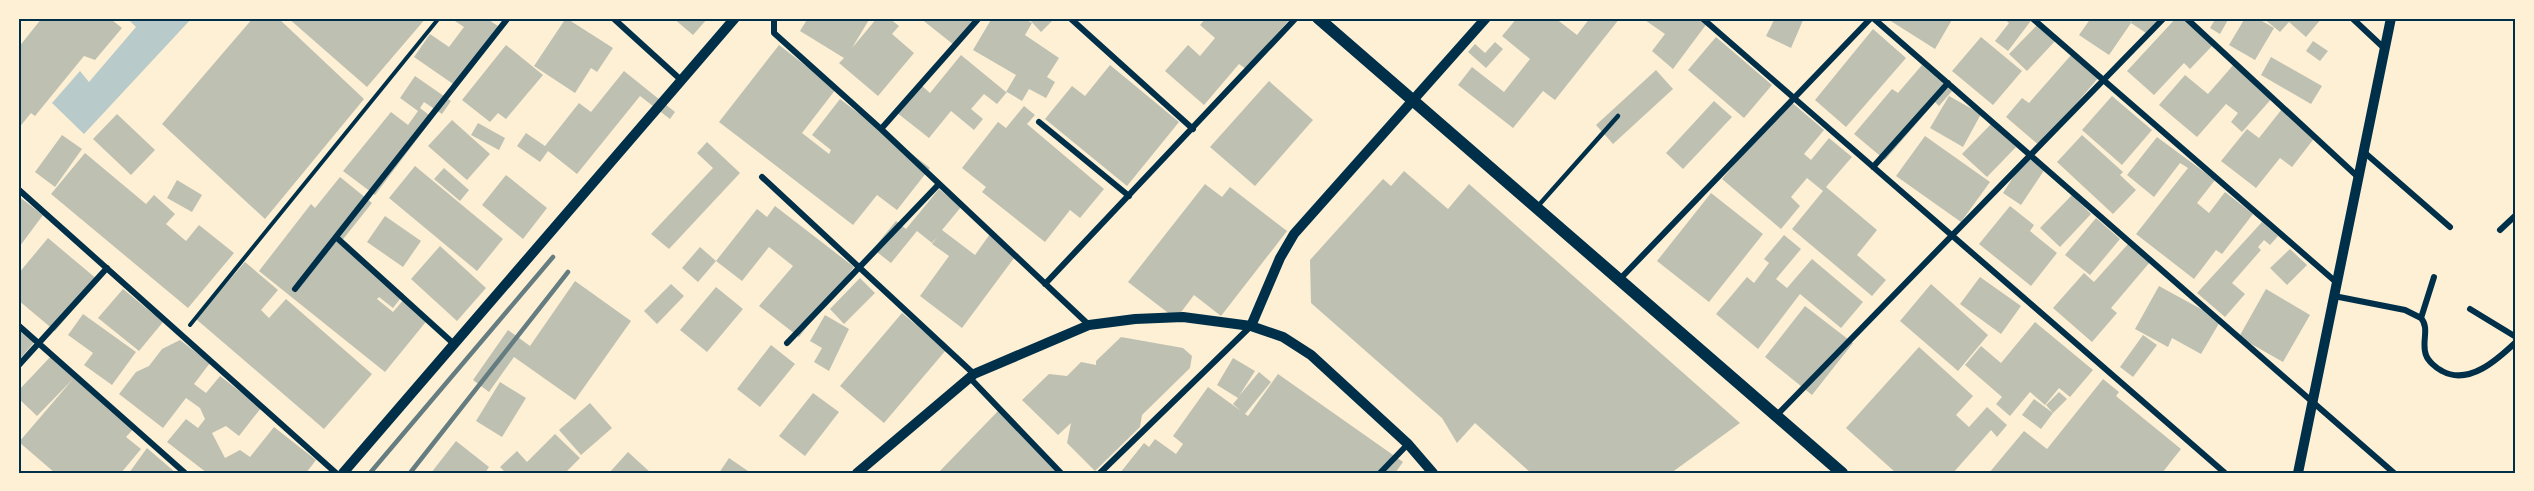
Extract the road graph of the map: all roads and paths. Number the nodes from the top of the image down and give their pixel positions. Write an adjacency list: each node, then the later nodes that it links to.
1 (439, 18): 55 (path)
2 (508, 18): 41 (street)
3 (613, 18): 19 (street)
4 (735, 18): 19 (street)
5 (774, 18): 26 (street)
6 (980, 18): 26 (street)
7 (1070, 18): 27 (street)
8 (1296, 18): 27 (street)
9 (1318, 18): 23 (main road)
10 (1486, 18): 23 (street)
11 (1702, 18): 22 (street)
12 (1872, 18): 21 (street); 22 (street)
13 (2032, 18): 20 (street)
14 (2164, 18): 20 (street)
15 (2186, 18): 32 (street)
16 (2352, 18): 18 (street)
17 (2391, 18): 18 (street)
18 (2385, 48): 28 (street)
19 (680, 79): 59 (street)
20 (2103, 80): 29 (street); 46 (street)
21 (1948, 83): 29 (street); 30 (street)
22 (1794, 98): 30 (street); 45 (street)
23 (1412, 100): 36 (main road); 54 (street)
24 (1618, 116): 36 (lane)
25 (1039, 122): 35 (street)
26 (881, 129): 33 (street)
27 (1193, 129): 35 (street)
28 (2364, 152): 32 (street); 38 (street)
29 (2030, 155): 40 (street); 62 (street)
30 (1873, 167): 40 (street)
31 (762, 177): 42 (street)
32 (2358, 177): 46 (street)
33 (938, 185): 42 (street); 47 (street)
34 (18, 189): 43 (street)
35 (1129, 196): 47 (street)
36 (1537, 208): 45 (main road)
37 (2516, 215): 39 (street)
38 (2450, 227)
39 (2500, 230)
40 (1952, 236): 63 (street); 74 (street)
41 (336, 237): 48 (street); 59 (street)
42 (859, 267): 58 (street); 61 (street)
43 (107, 268): 55 (street); 57 (street)
44 (2434, 277): 51 (street)
45 (1619, 280): 63 (main road)
46 (2336, 282): 49 (street)
47 (1045, 284): 53 (street)
48 (295, 289)
49 (2333, 296): 51 (street); 62 (street)
50 (2470, 309): 56 (street)
51 (2421, 318): 56 (street)
52 (18, 325): 57 (street)
53 (1089, 326): 54 (street); 61 (street)
54 (1251, 326): 64 (street); 70 (street)
55 (181, 336): 66 (street)
56 (2516, 339)
57 (39, 343): 60 (street); 65 (street)
58 (787, 343)
59 (454, 344): 67 (street)
60 (18, 366)
61 (972, 376): 68 (street); 69 (street)
62 (2313, 401): 75 (street); 76 (street)
63 (1776, 416): 73 (main road)
64 (1408, 444): 71 (street); 72 (street)
65 (185, 473)
66 (336, 473)
67 (343, 473)
68 (857, 473)
69 (1061, 473)
70 (1100, 473)
71 (1380, 473)
72 (1434, 473)
73 (1842, 473)
74 (2225, 473)
75 (2298, 473)
76 (2394, 473)

